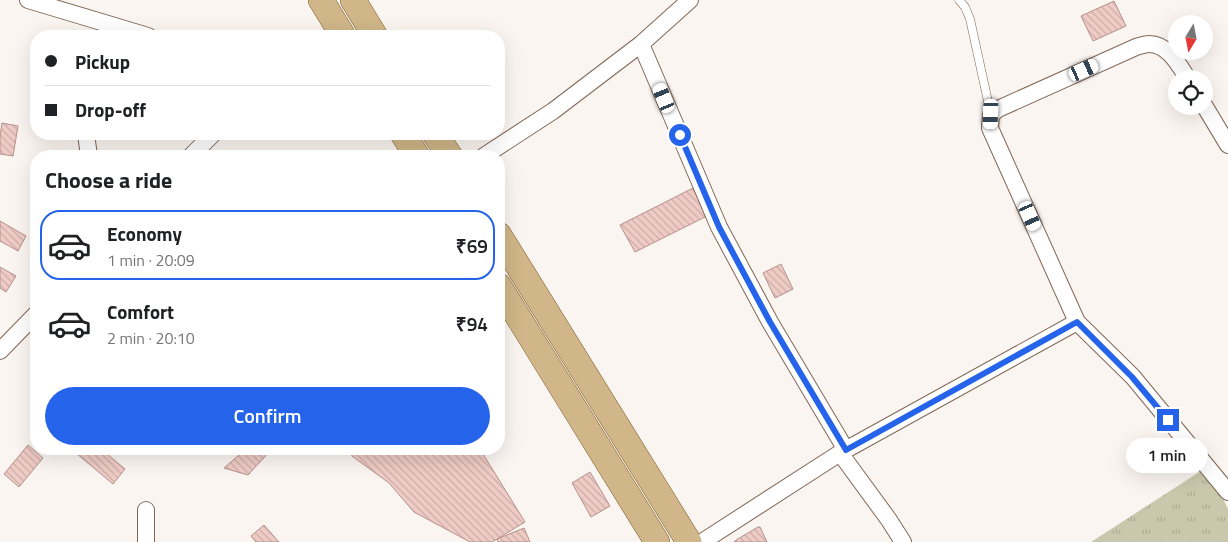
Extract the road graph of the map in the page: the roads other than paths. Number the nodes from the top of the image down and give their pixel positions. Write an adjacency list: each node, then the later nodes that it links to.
1 (28, 0): 6 (street)
2 (321, 0): 7 (main road)
3 (353, 0): 8 (main road)
4 (690, 0): 9 (street)
5 (959, 0): 11 (lane)
6 (106, 30)
7 (339, 30)
8 (371, 30)
9 (641, 44): 16 (street); 22 (street)
10 (1182, 70): 11 (street)
11 (991, 114): 20 (street)
12 (1210, 115): 14 (street)
13 (207, 140): 15 (street)
14 (1228, 145)
15 (197, 150)
16 (493, 150)
17 (505, 245): 27 (main road)
18 (505, 296): 26 (main road)
19 (30, 320): 21 (street)
20 (1077, 322): 22 (street); 23 (street)
21 (0, 351)
22 (843, 451): 28 (street); 29 (street)
23 (1228, 492)
24 (146, 510): 25 (street)
25 (146, 542)
26 (657, 542)
27 (689, 542)
28 (702, 542)
29 (903, 542)

